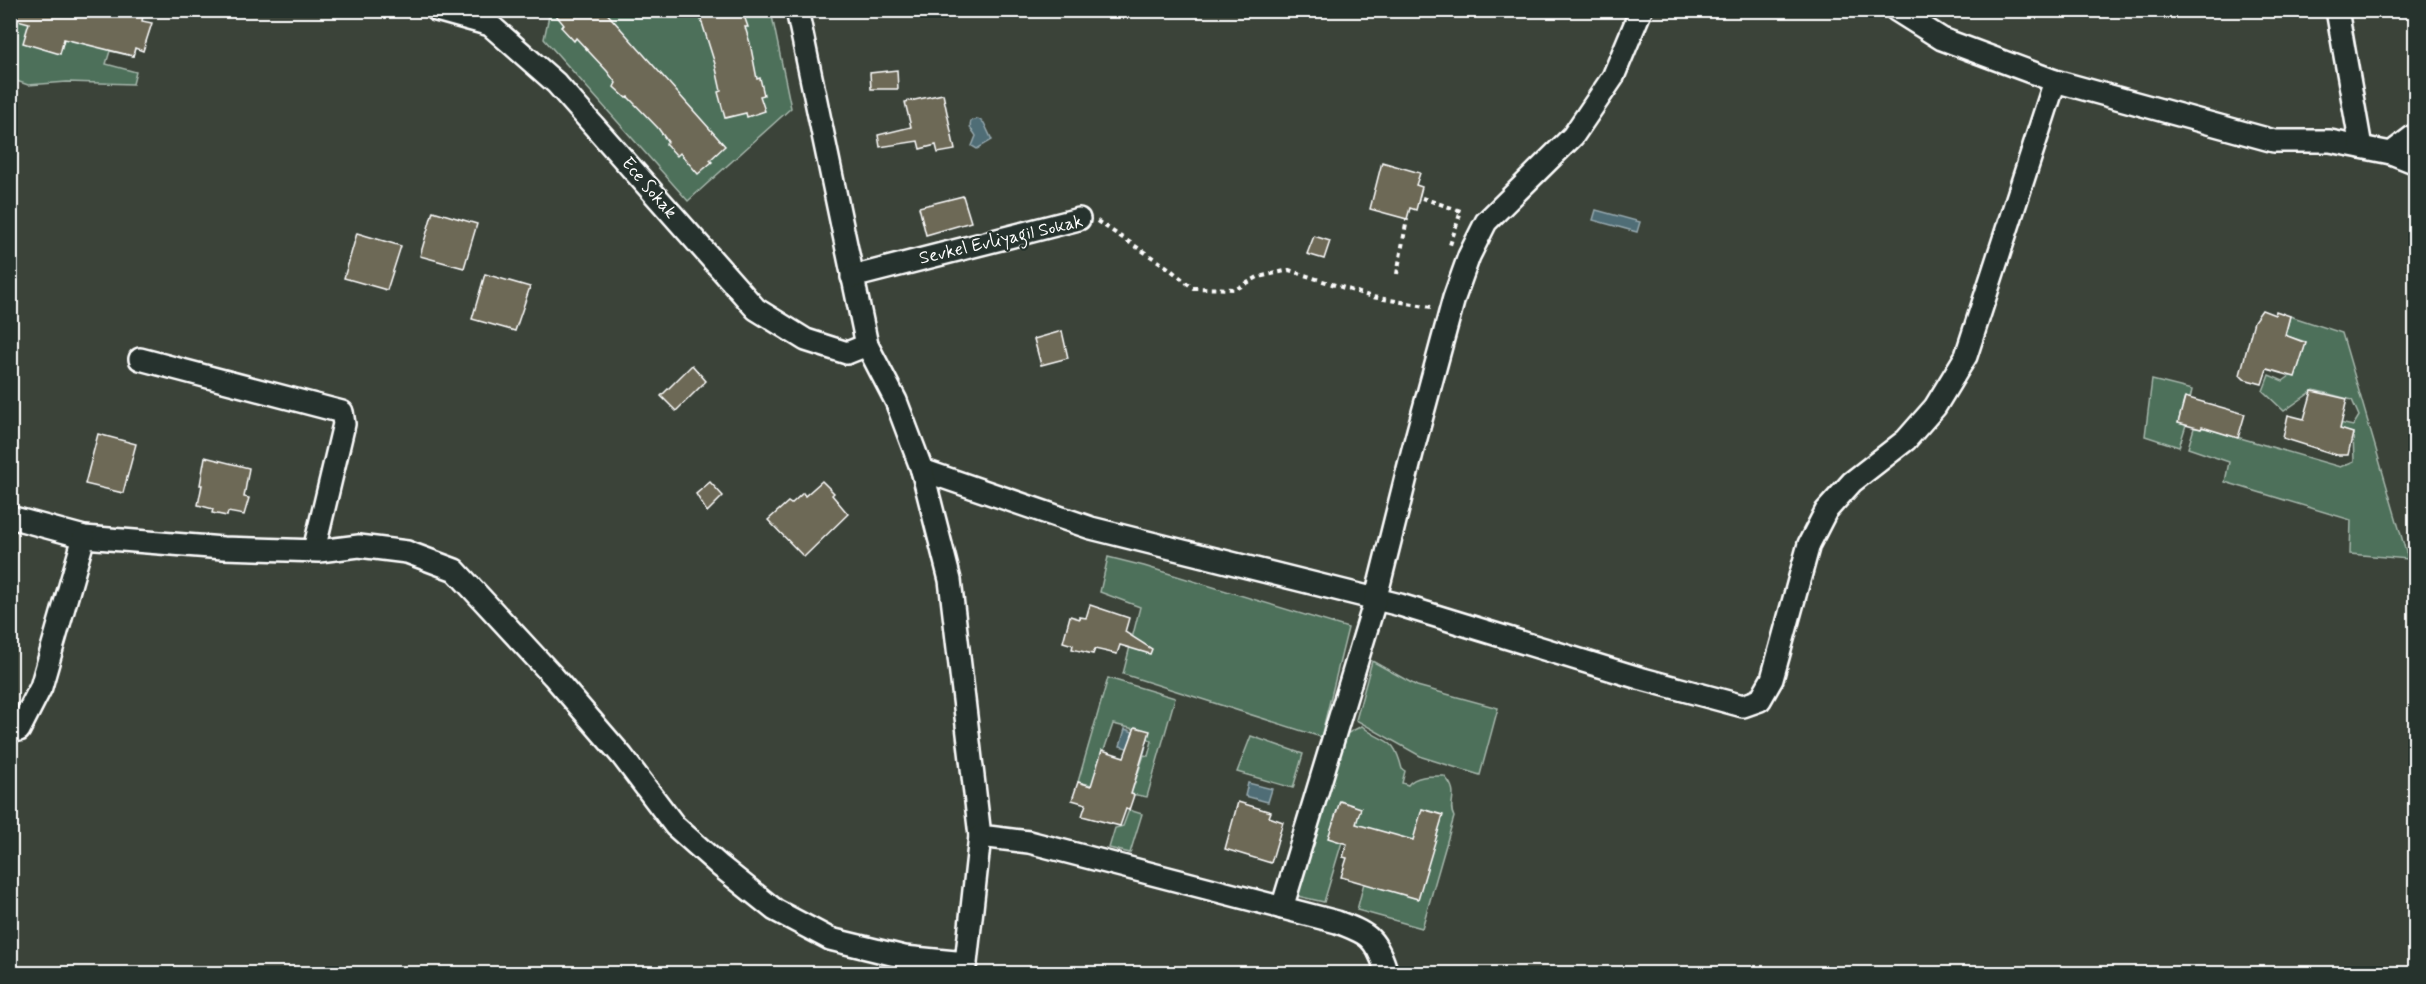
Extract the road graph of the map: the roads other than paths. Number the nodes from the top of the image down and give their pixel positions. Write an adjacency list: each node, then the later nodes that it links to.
1 (436, 10): 13 (street, Ece Sokak)
2 (797, 10): 12 (street)
3 (1641, 10): 19 (street)
4 (1896, 10): 6 (street)
5 (2337, 10): 8 (street)
6 (2055, 81): 8 (street); 19 (street)
7 (2415, 134): 9 (street)
8 (2361, 147): 9 (street)
9 (2391, 153): 10 (street)
10 (2415, 163)
11 (1079, 219): 12 (street, Sevkel Evliyagil Sokak)
12 (852, 277): 13 (street)
13 (867, 345): 15 (street)
14 (140, 359): 18 (street)
15 (922, 471): 19 (street); 21 (street)
16 (10, 517): 17 (street)
17 (84, 537): 18 (street); 20 (street)
18 (314, 550): 23 (street)
19 (1375, 601): 22 (street)
20 (19, 730)
21 (980, 836): 22 (street); 23 (street)
22 (1282, 908): 24 (street)
23 (966, 968)
24 (1382, 974)

